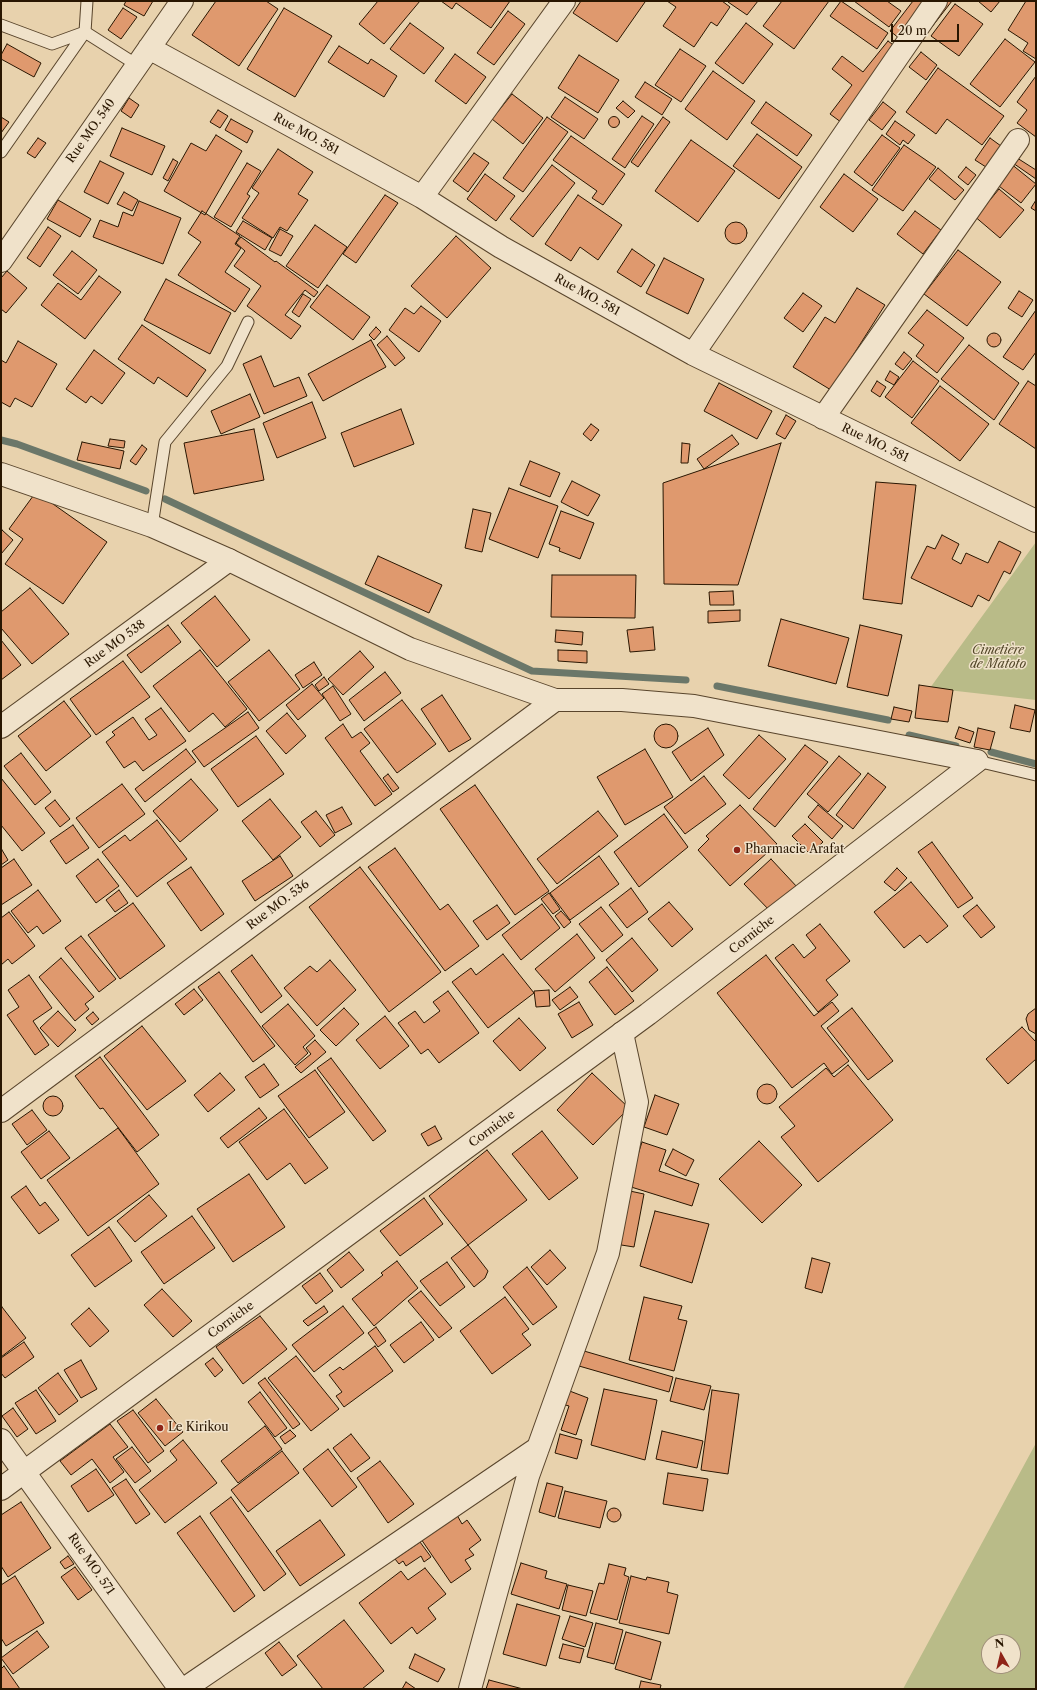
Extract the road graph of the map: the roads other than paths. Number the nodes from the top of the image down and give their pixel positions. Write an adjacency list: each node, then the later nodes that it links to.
1 (87, 1): 6 (lane)
2 (182, 1): 7 (street, Rue MO. 540)
3 (564, 1): 11 (street)
4 (936, 1): 14 (street)
5 (1, 25): 6 (lane)
6 (85, 32): 8 (lane); 10 (lane)
7 (149, 48): 8 (street, Rue MO. 540); 11 (street, Rue MO. 581)
8 (137, 65): 12 (street, Rue MO. 540)
9 (1018, 140): 15 (street)
10 (1, 152)
11 (422, 197): 14 (street, Rue MO. 581)
12 (1, 261)
13 (248, 322): 18 (lane)
14 (692, 354): 15 (street, Rue MO. 581)
15 (823, 418): 17 (street, Rue MO. 581)
16 (1, 474): 18 (street)
17 (1036, 522)
18 (152, 526): 19 (street)
19 (229, 560): 20 (street); 21 (street, Rue MO 538)
20 (555, 700): 22 (street); 25 (street, Rue MO. 536)
21 (1, 727)
22 (977, 760): 23 (lane); 24 (street, Corniche)
23 (1036, 775)
24 (622, 1033): 27 (street); 28 (street, Corniche)
25 (1, 1111)
26 (1, 1440): 28 (street, Rue MO. 571)
27 (538, 1448): 31 (street); 32 (street)
28 (25, 1472): 29 (street, Corniche); 30 (street, Rue MO. 571)
29 (1, 1489)
30 (180, 1689)
31 (184, 1689)
32 (470, 1689)

